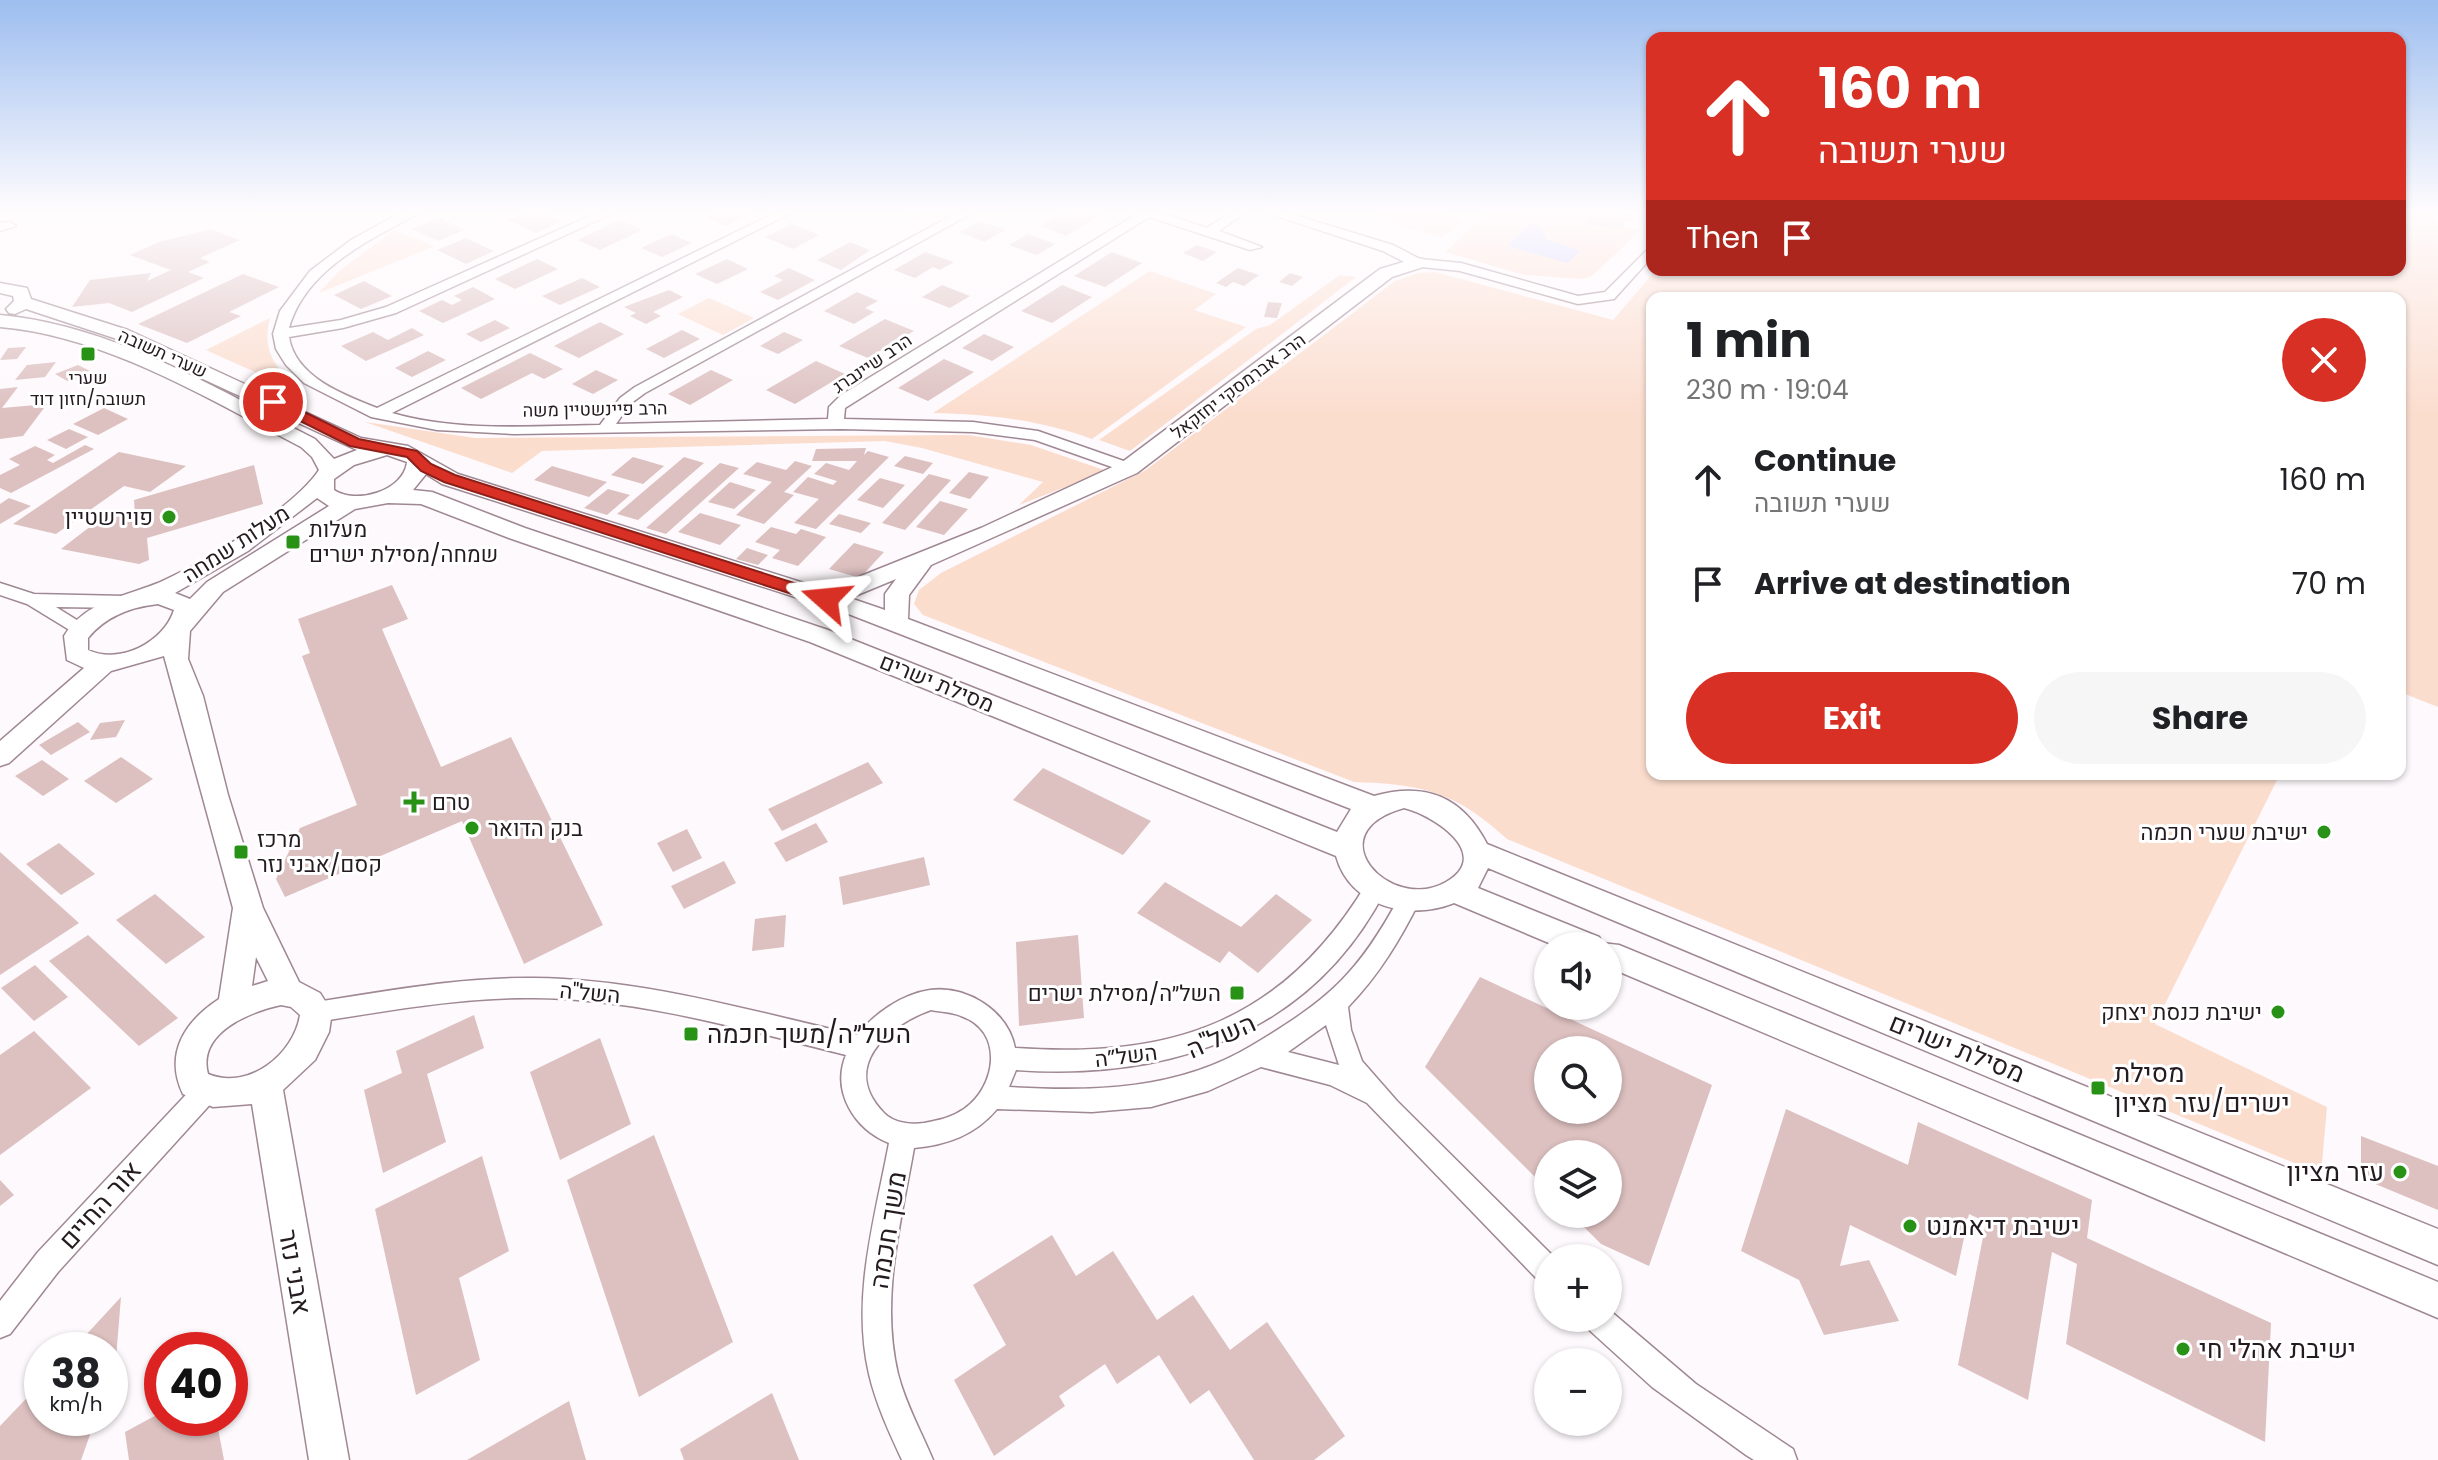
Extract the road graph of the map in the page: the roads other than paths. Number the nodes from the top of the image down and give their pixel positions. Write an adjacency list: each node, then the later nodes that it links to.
1 (313, 278): 12 (street)
2 (462, 278): 12 (street)
3 (653, 278): 13 (street)
4 (846, 278): 15 (street)
5 (1036, 278): 14 (street, הרב שיינברג)
6 (1379, 278): 18 (street, הרב אברמסקי יחזקאל)
7 (1498, 278): 8 (street, הרב אברמסקי יחזקאל)
8 (1625, 278)
9 (0, 288): 10 (street, שערי תשובה)
10 (23, 302): 11 (street); 16 (street, שערי תשובה)
11 (0, 319): 19 (street, שערי תשובה)
12 (280, 334): 13 (street, הרב פיינשטיין משה)
13 (377, 414): 15 (street, הרב פיינשטיין משה)
14 (835, 426): 15 (street, הרב פיינשטיין משה); 18 (street, הרב פיינשטיין משה)
15 (605, 429)
16 (387, 449): 17 (street, שערי תשובה); 19 (street, מעלות שמחה)
17 (418, 460): 20 (street); 24 (street, מסילת ישרים)
18 (1129, 468): 22 (street, הרב אברמסקי יחזקאל)
19 (327, 476): 21 (street, שערי תשובה); 26 (street, מעלות שמחה)
20 (385, 496): 21 (street, מסילת ישרים); 36 (street, מסילת ישרים)
21 (351, 502): 28 (street, מעלות שמחה)
22 (924, 558): 24 (street, הרב אברמסקי יחזקאל); 27 (street)
23 (0, 589): 25 (street)
24 (826, 599): 27 (street, מסילת ישרים)
25 (33, 600): 26 (street); 29 (street)
26 (134, 600): 28 (street); 29 (street, מעלות שמחה)
27 (896, 624): 35 (street, מסילת ישרים)
28 (181, 625): 30 (street, מעלות שמחה); 31 (street)
29 (81, 631): 32 (street)
30 (142, 655): 31 (street); 32 (street)
31 (176, 659): 41 (street)
32 (94, 661): 33 (street); 34 (street)
33 (0, 733)
34 (0, 756)
35 (1372, 806): 36 (street); 37 (street)
36 (1346, 848): 38 (street)
37 (1476, 851): 39 (street); 56 (street, מסילת ישרים)
38 (1375, 889): 40 (street); 50 (street, השל”ה)
39 (1454, 891): 40 (street); 42 (street)
40 (1409, 900): 45 (street, השל"ה)
41 (248, 908): 44 (street); 46 (street)
42 (1554, 932)
43 (1622, 960): 58 (street, מסילת ישרים)
44 (288, 992): 46 (street); 47 (street)
45 (1335, 1003): 49 (street, השל"ה); 54 (street)
46 (234, 1006): 52 (street)
47 (316, 1012): 48 (street, השל"ה); 51 (street)
48 (860, 1047): 50 (street); 55 (street)
49 (1257, 1055): 53 (street, השל"ה); 54 (street)
50 (1006, 1058): 53 (street)
51 (266, 1083): 52 (street); 61 (street, אבני נזר)
52 (206, 1091): 59 (street, אור החיים)
53 (993, 1097): 55 (street)
54 (1379, 1098): 57 (street)
55 (903, 1135): 62 (street, משך חכמה)
56 (2438, 1247)
57 (1534, 1256)
58 (2438, 1300)
59 (0, 1324)
60 (1611, 1332): 63 (street)
61 (329, 1460)
62 (918, 1460)
63 (1782, 1460)

